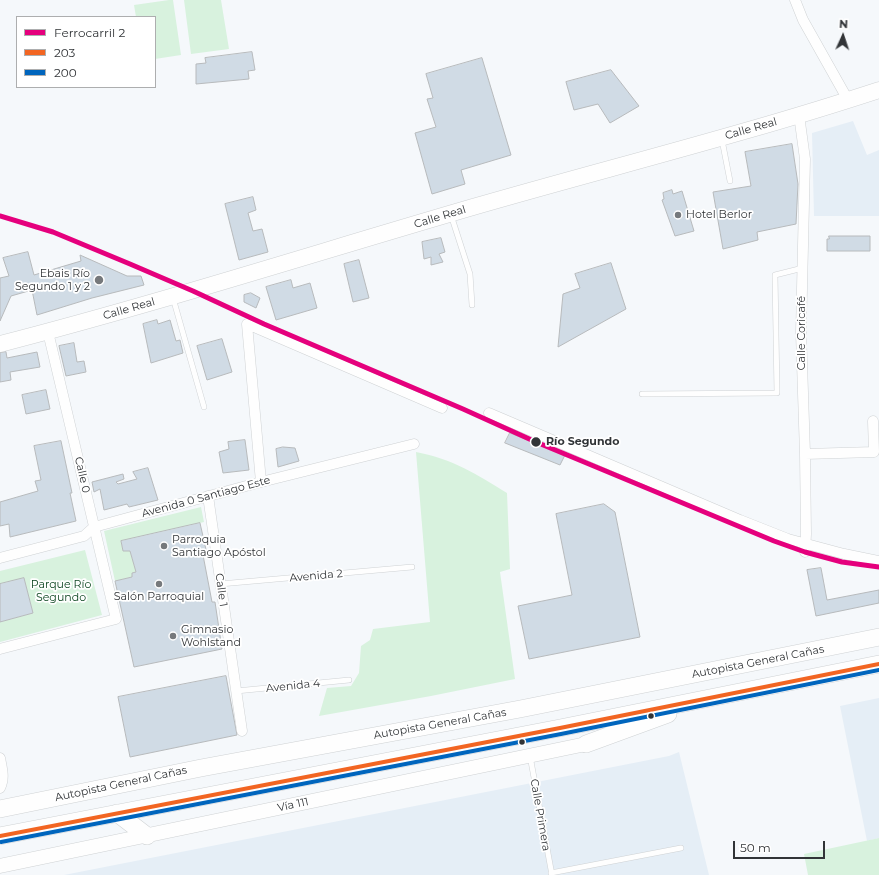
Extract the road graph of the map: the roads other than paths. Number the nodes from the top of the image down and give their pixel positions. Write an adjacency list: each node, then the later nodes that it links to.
1 (795, 0): 3 (street)
2 (879, 90): 3 (main road, Calle Real)
3 (848, 100): 4 (main road, Calle Real)
4 (799, 115): 5 (main road, Calle Real); 8 (street, Calle Coricafé)
5 (722, 137): 6 (lane); 7 (main road, Calle Real)
6 (730, 181)
7 (451, 214): 9 (main road, Calle Real); 10 (lane)
8 (803, 268): 13 (lane); 20 (street, Calle Coricafé)
9 (173, 297): 11 (main road, Calle Real); 14 (lane)
10 (472, 305)
11 (48, 332): 12 (main road, Calle Real); 23 (street, Calle 0)
12 (0, 344)
13 (642, 394)
14 (204, 407)
15 (442, 408): 21 (street)
16 (489, 413): 24 (street)
17 (873, 421): 19 (street)
18 (414, 444): 21 (street, Avenida 0 Santiago Este)
19 (876, 452): 20 (street)
20 (805, 454): 24 (street, Calle Coricafé)
21 (261, 482): 22 (street, Avenida 0 Santiago Este)
22 (208, 496): 23 (street, Avenida 0 Santiago Este); 28 (street, Calle 1)
23 (94, 527): 25 (street, Avenida 0 Santiago Este); 30 (street, Calle 0)
24 (805, 548): 26 (street)
25 (0, 558)
26 (879, 561)
27 (412, 567): 28 (lane, Avenida 2)
28 (220, 584): 33 (street, Calle 1)
29 (879, 637): 40 (highway, Autopista General Cañas)
30 (0, 649)
31 (879, 664): 34 (highway)
32 (349, 680): 33 (lane, Avenida 4)
33 (236, 691): 35 (street, Calle 1)
34 (708, 698): 36 (highway); 41 (highway)
35 (242, 731)
36 (586, 744): 37 (main road, Vía 111)
37 (530, 756): 43 (main road, Vía 111); 46 (lane, Calle Primera)
38 (0, 758): 39 (street)
39 (1, 786)
40 (0, 809)
41 (117, 813): 42 (highway); 43 (highway)
42 (0, 836)
43 (147, 836): 45 (main road, Vía 111)
44 (681, 848): 46 (lane)
45 (0, 866)
46 (551, 874)

